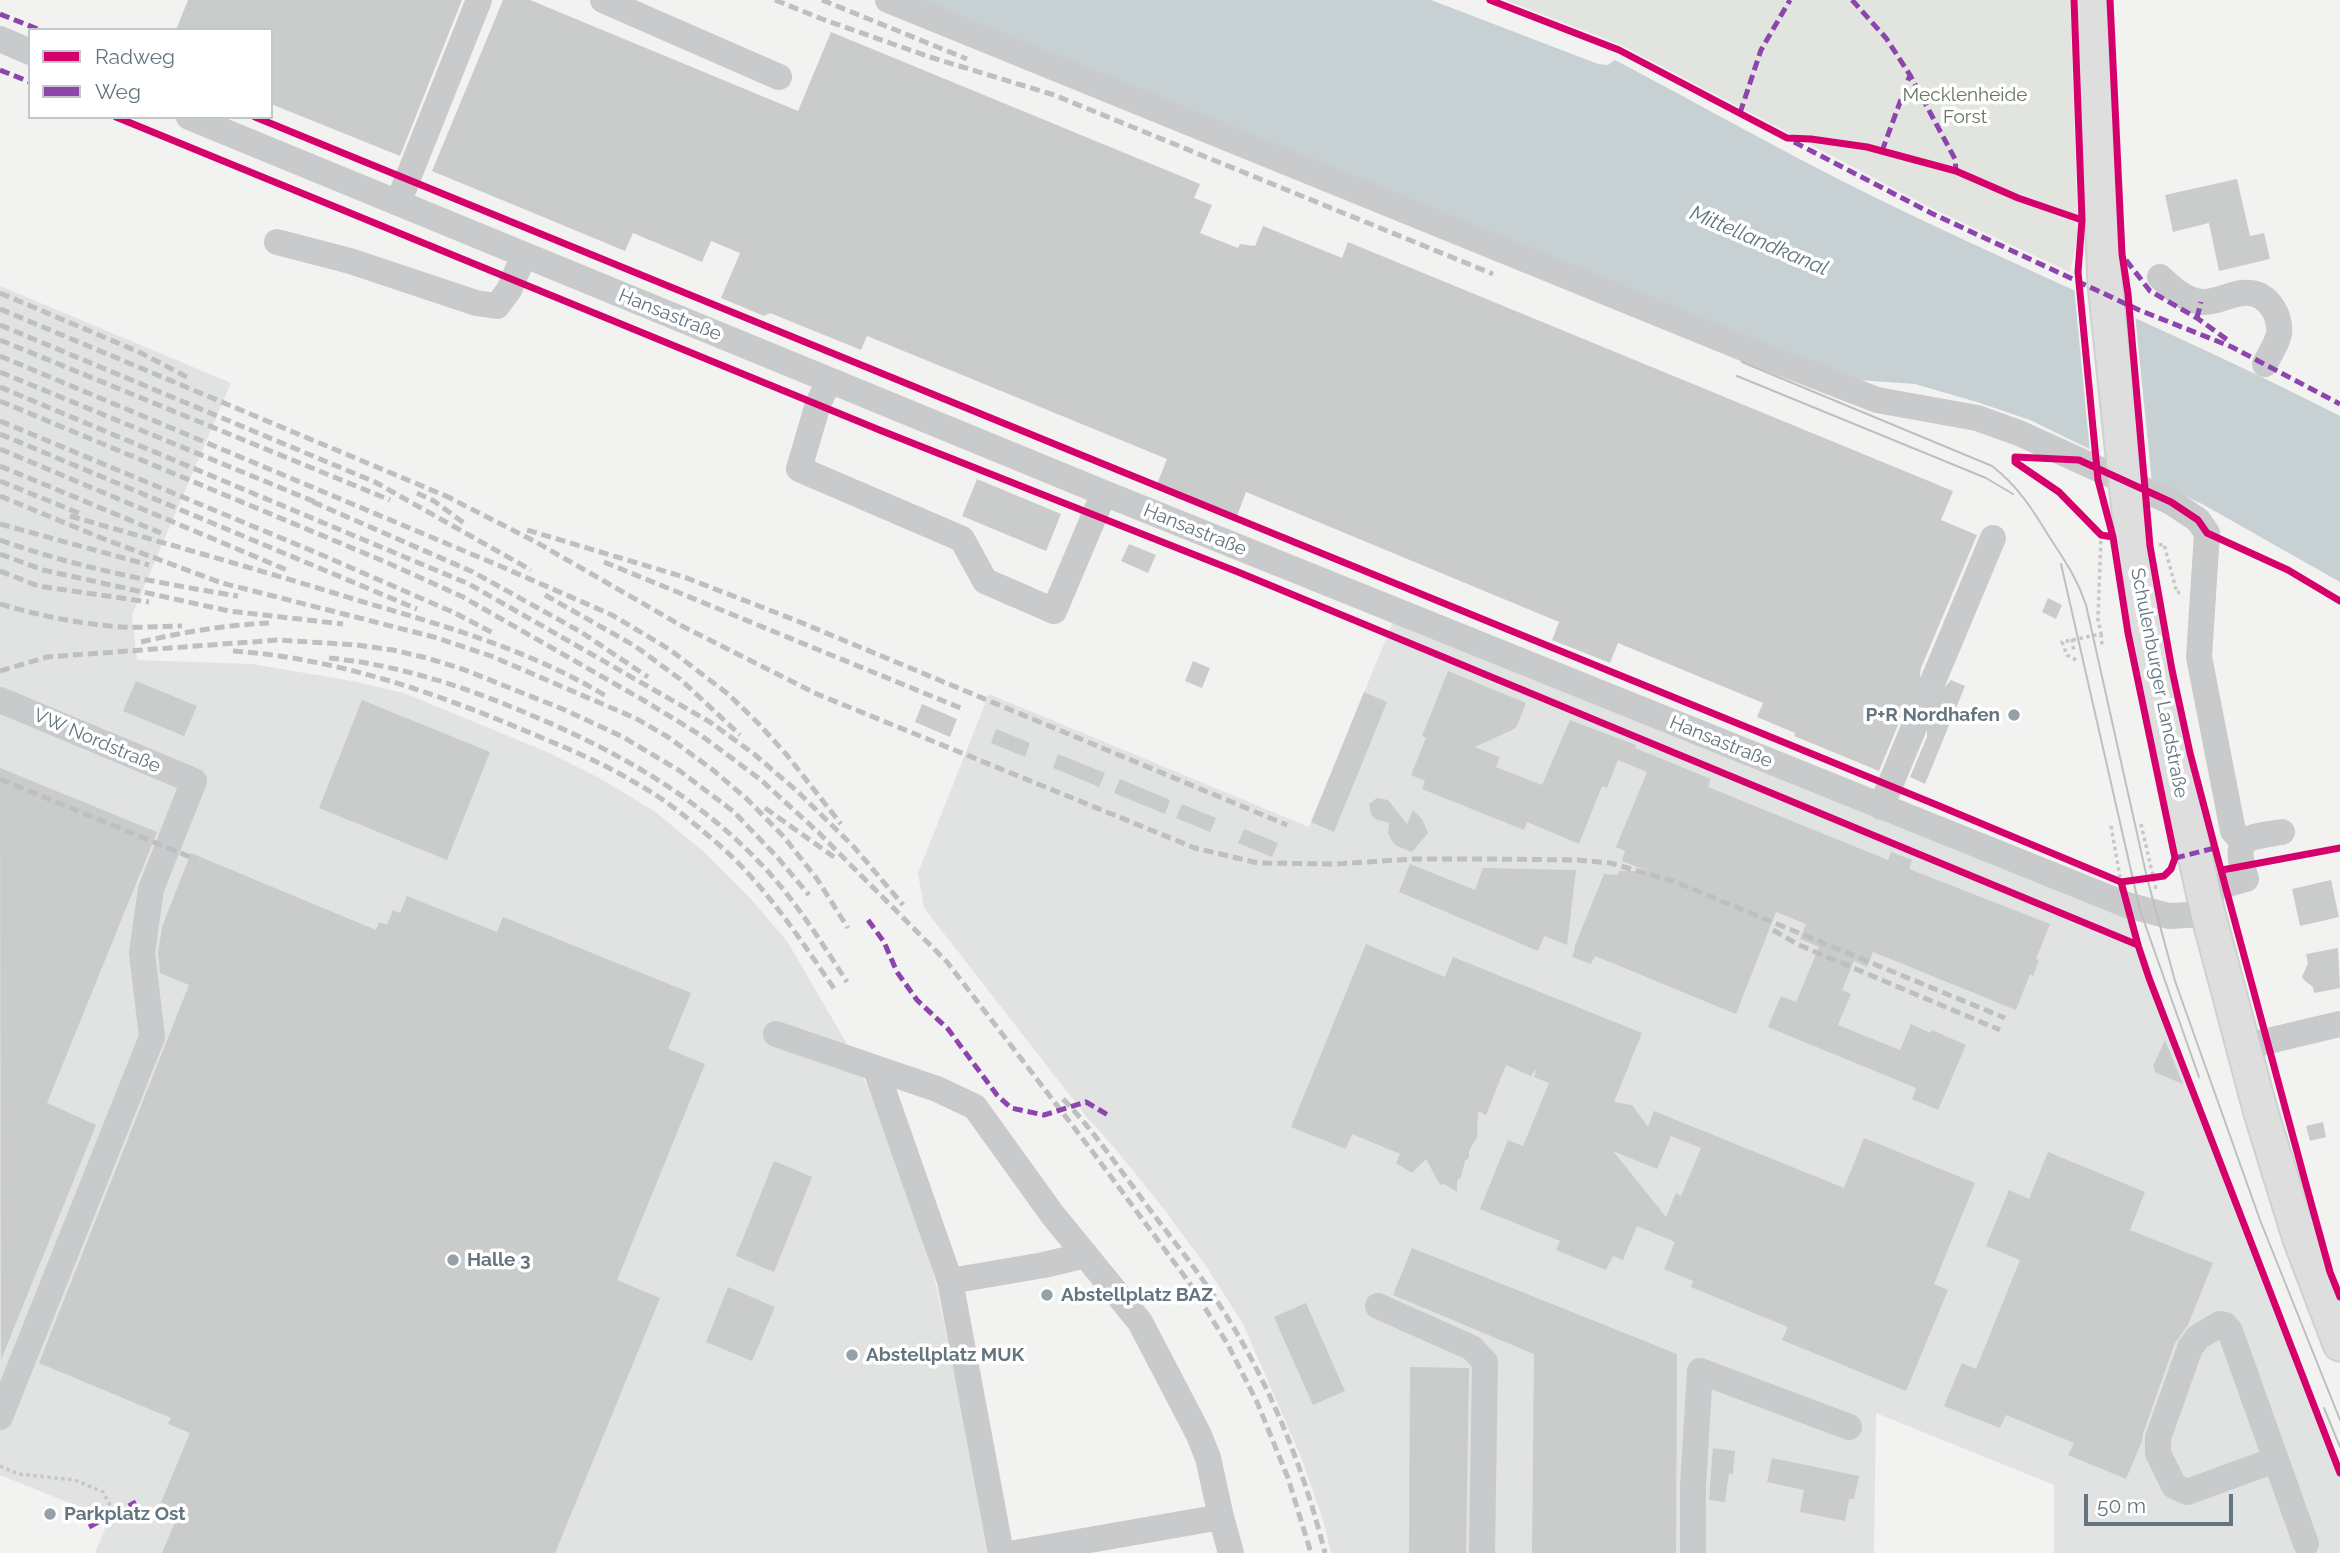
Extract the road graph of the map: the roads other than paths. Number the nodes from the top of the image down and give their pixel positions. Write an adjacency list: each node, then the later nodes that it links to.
1 (479, 0): 9 (street)
2 (603, 0): 7 (street)
3 (888, 0): 22 (street)
4 (2093, 0): 23 (main road, Schulenburger Landstraße, bridge)
5 (0, 39): 6 (street)
6 (28, 51)
7 (779, 77)
8 (194, 119): 9 (street, Hansastraße)
9 (398, 203): 11 (street, Hansastraße)
10 (277, 242): 11 (street)
11 (524, 255): 14 (street, Hansastraße)
12 (2160, 277): 13 (street)
13 (2265, 364)
14 (829, 381): 15 (street, Hansastraße); 15 (street)
15 (1104, 493): 20 (street, Hansastraße)
16 (1993, 538): 17 (street)
17 (1936, 674)
18 (0, 700): 32 (street, VW Nordstraße)
19 (1912, 732): 20 (street)
20 (1881, 807): 23 (street, Hansastraße)
21 (2282, 832): 22 (street)
22 (2243, 842): 23 (street, Hansastraße)
23 (2205, 903): 26 (main road, Schulenburger Landstraße)
24 (2340, 1024): 26 (street)
25 (776, 1034): 27 (street)
26 (2243, 1047): 31 (main road, Schulenburger Landstraße)
27 (876, 1070): 28 (street); 29 (street)
28 (1086, 1255): 29 (street); 35 (street)
29 (950, 1281): 37 (street)
30 (1378, 1306): 40 (street)
31 (2340, 1344)
32 (0, 1417)
33 (1849, 1427): 41 (street)
34 (2275, 1460): 34 (street); 36 (street)
35 (1221, 1517): 38 (street); 39 (street)
36 (2306, 1544)
37 (1000, 1553)
38 (1016, 1553)
39 (1231, 1553)
40 (1482, 1553)
41 (1693, 1553)

